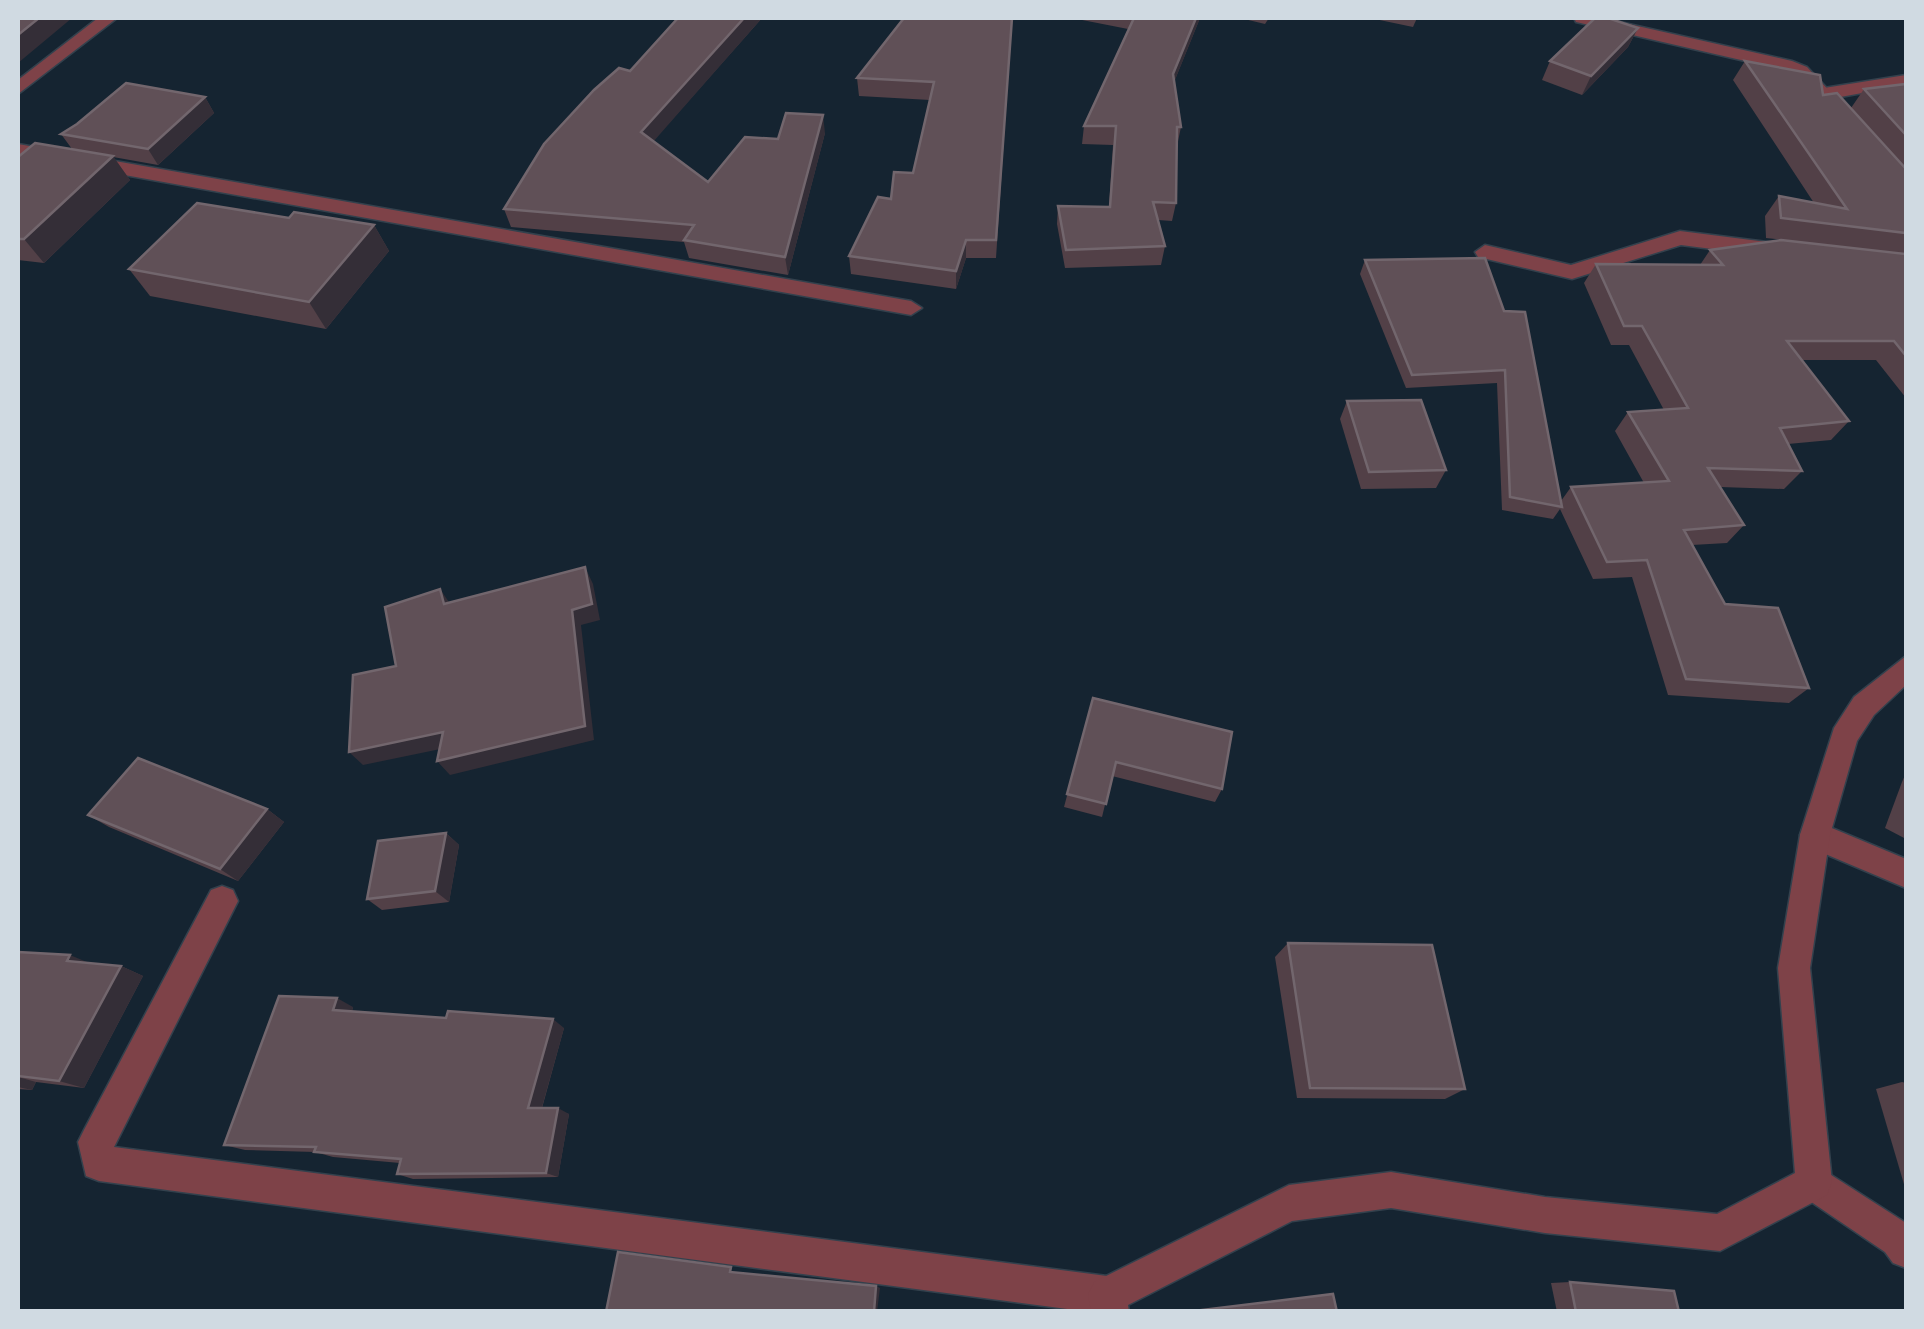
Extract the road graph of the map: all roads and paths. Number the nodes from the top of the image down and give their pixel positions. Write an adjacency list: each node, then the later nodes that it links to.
1 (108, 18): 4 (street)
2 (1582, 18): 3 (street)
3 (1906, 80)
4 (18, 89)
5 (18, 150): 8 (street)
6 (1484, 252): 7 (street)
7 (1798, 252)
8 (911, 308)
9 (1906, 668): 10 (street)
10 (1815, 835): 11 (street); 13 (street)
11 (1906, 874)
12 (222, 901): 15 (street)
13 (1814, 1182): 14 (street); 15 (street)
14 (1906, 1250)
15 (1108, 1303)

